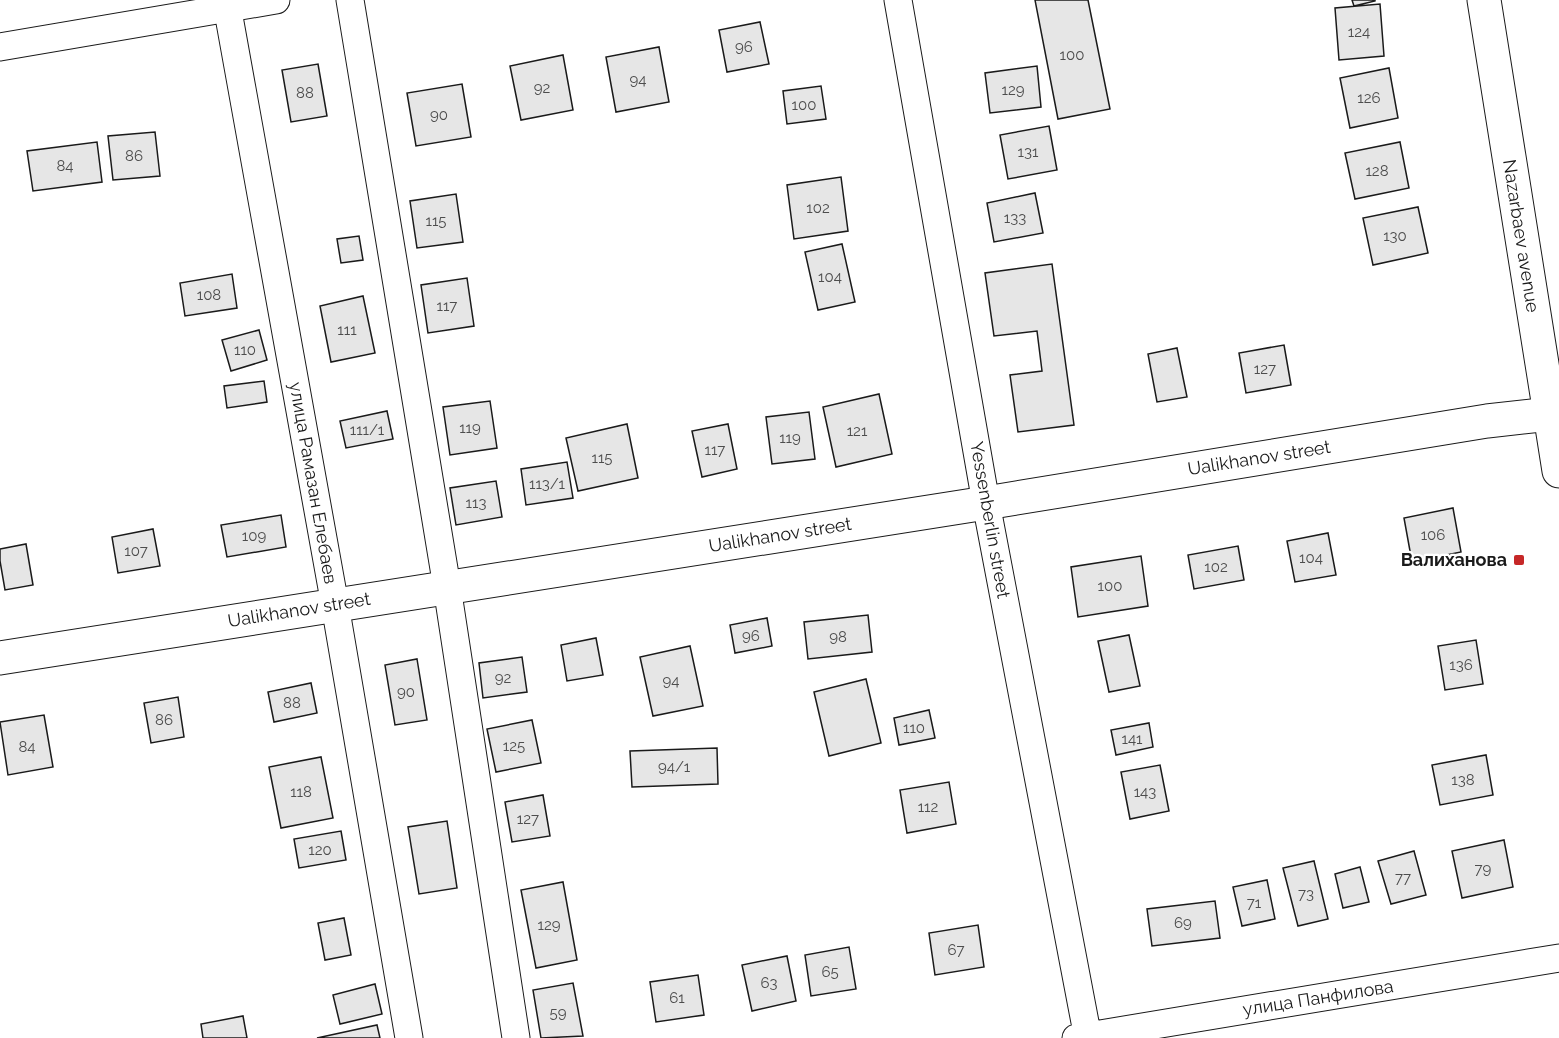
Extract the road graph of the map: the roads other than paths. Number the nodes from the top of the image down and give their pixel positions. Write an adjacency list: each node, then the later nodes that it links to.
1 (276, 0): 5 (street)
2 (350, 0): 10 (street)
3 (898, 0): 9 (street, Yessenberlin street)
4 (1484, 0): 7 (main road, Nazarbaev avenue)
5 (227, 4): 6 (street); 11 (street, улица Рамазан Елебаев)
6 (0, 47)
7 (1555, 414): 8 (main road, Nazarbaev avenue); 9 (main road, Ualikhanov street)
8 (1559, 471)
9 (986, 503): 10 (main road, Ualikhanov street); 14 (street, Yessenberlin street)
10 (447, 587): 11 (main road, Ualikhanov street); 16 (street)
11 (335, 605): 12 (main road, Ualikhanov street); 15 (street, улица Рамазан Елебаев)
12 (0, 658)
13 (1559, 958): 14 (street, улица Панфилова)
14 (1084, 1037)
15 (409, 1038)
16 (516, 1038)

